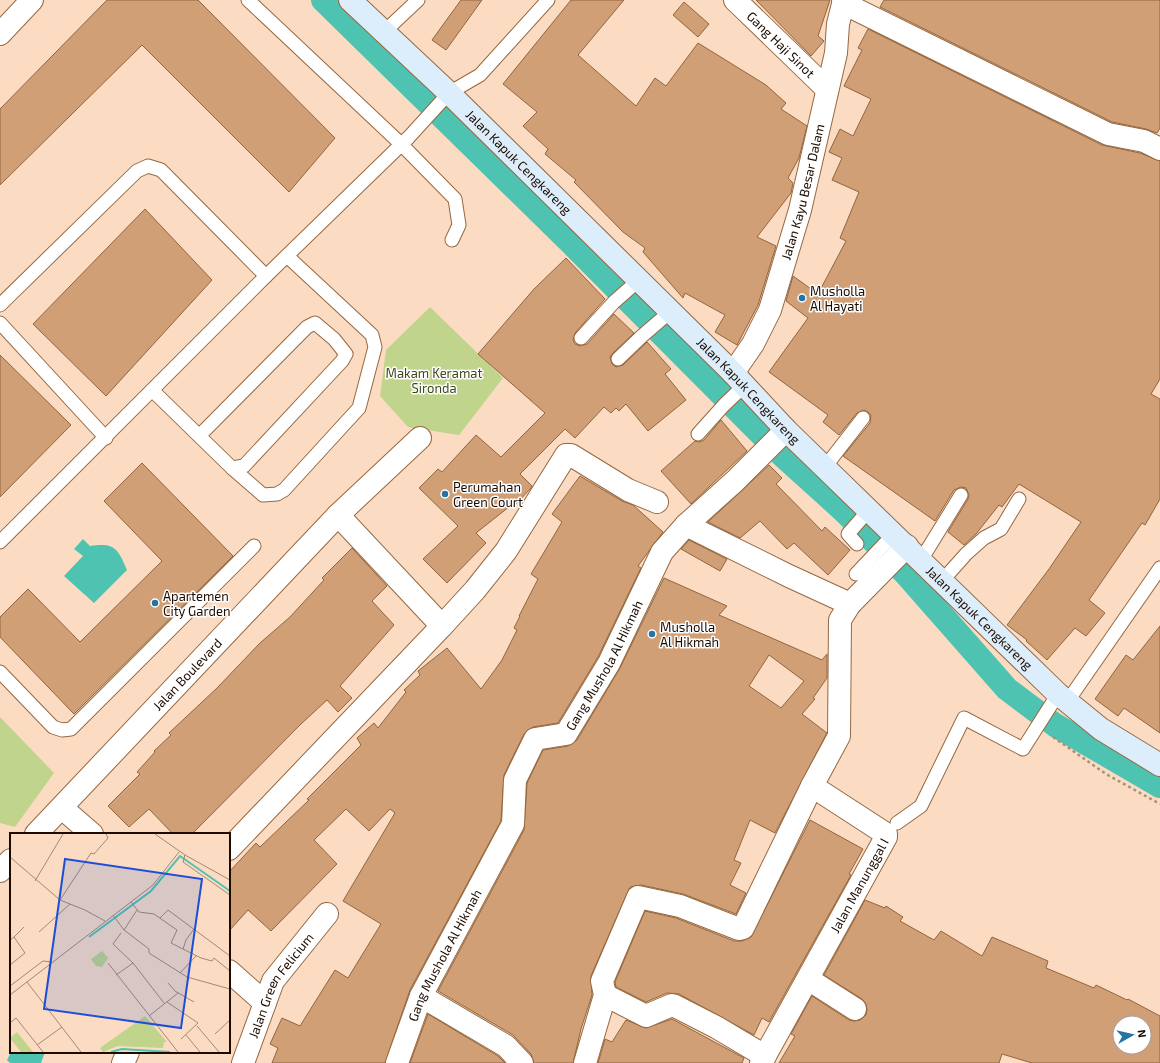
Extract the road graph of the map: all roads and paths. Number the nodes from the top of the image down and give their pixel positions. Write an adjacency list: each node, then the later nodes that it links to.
1 (32, 0): 9 (street)
2 (248, 0): 12 (lane)
3 (418, 0): 8 (lane)
4 (548, 0): 11 (lane)
5 (735, 0): 10 (street, Gang Haji Sinot)
6 (843, 2): 10 (street, Jalan Kayu Besar Dalam); 13 (street)
7 (359, 4): 8 (street, Jalan Kapuk Cengkareng)
8 (384, 32): 11 (street, Jalan Kapuk Cengkareng)
9 (0, 34)
10 (827, 89): 23 (street, Jalan Kayu Besar Dalam)
11 (447, 96): 12 (lane); 17 (street, Jalan Kapuk Cengkareng)
12 (401, 144): 14 (lane); 15 (lane)
13 (1160, 149)
14 (452, 240)
15 (287, 256): 16 (lane); 32 (lane)
16 (266, 276): 18 (lane); 24 (lane)
17 (636, 282): 19 (street, Jalan Kapuk Cengkareng); 21 (lane)
18 (0, 305)
19 (667, 314): 22 (lane); 23 (street, Jalan Kapuk Cengkareng)
20 (0, 324): 28 (lane)
21 (581, 338)
22 (618, 360)
23 (739, 384): 26 (lane); 30 (street, Jalan Kapuk Cengkareng)
24 (153, 391): 27 (lane); 28 (lane)
25 (863, 418): 31 (lane)
26 (698, 434)
27 (199, 436): 32 (lane); 32 (lane)
28 (106, 438): 39 (lane)
29 (420, 438): 37 (street, Jalan Boulevard)
30 (776, 440): 31 (street, Jalan Kapuk Cengkareng); 38 (street)
31 (825, 467): 36 (street, Jalan Kapuk Cengkareng)
32 (232, 468)
33 (961, 495): 42 (lane)
34 (1019, 499): 44 (lane)
35 (657, 502): 46 (street)
36 (866, 513): 40 (lane); 42 (street, Jalan Kapuk Cengkareng)
37 (338, 515): 46 (street); 53 (street, Jalan Boulevard)
38 (686, 525): 45 (street); 64 (street, Gang Mushola Al Hikmah)
39 (0, 542)
40 (858, 544)
41 (254, 546): 47 (lane)
42 (903, 546): 44 (street, Jalan Kapuk Cengkareng); 45 (street)
43 (1160, 568): 48 (lane)
44 (942, 581): 48 (street, Jalan Kapuk Cengkareng)
45 (850, 604): 51 (street)
46 (442, 626): 57 (street)
47 (0, 672)
48 (1060, 700): 49 (lane); 50 (street, Jalan Kapuk Cengkareng)
49 (1039, 724): 52 (path); 54 (lane)
50 (1160, 765)
51 (812, 786): 62 (street, Jalan Manunggal I); 63 (street)
52 (1160, 804)
53 (62, 808): 55 (street, Jalan Boulevard); 56 (street)
54 (897, 823)
55 (37, 833)
56 (91, 833)
57 (230, 848)
58 (10, 861): 59 (street)
59 (0, 871)
60 (327, 914): 65 (street, Jalan Green Felicium)
61 (230, 972): 65 (street)
62 (808, 979): 66 (street); 68 (street, Jalan Manunggal I)
63 (605, 995): 68 (street); 73 (street)
64 (421, 996): 71 (street, Gang Mushola Al Hikmah); 72 (street)
65 (265, 1002): 70 (street, Jalan Green Felicium)
66 (855, 1009)
67 (128, 1053): 69 (street)
68 (763, 1060)
69 (123, 1063)
70 (242, 1063)
71 (397, 1063)
72 (522, 1063)
73 (585, 1063)

